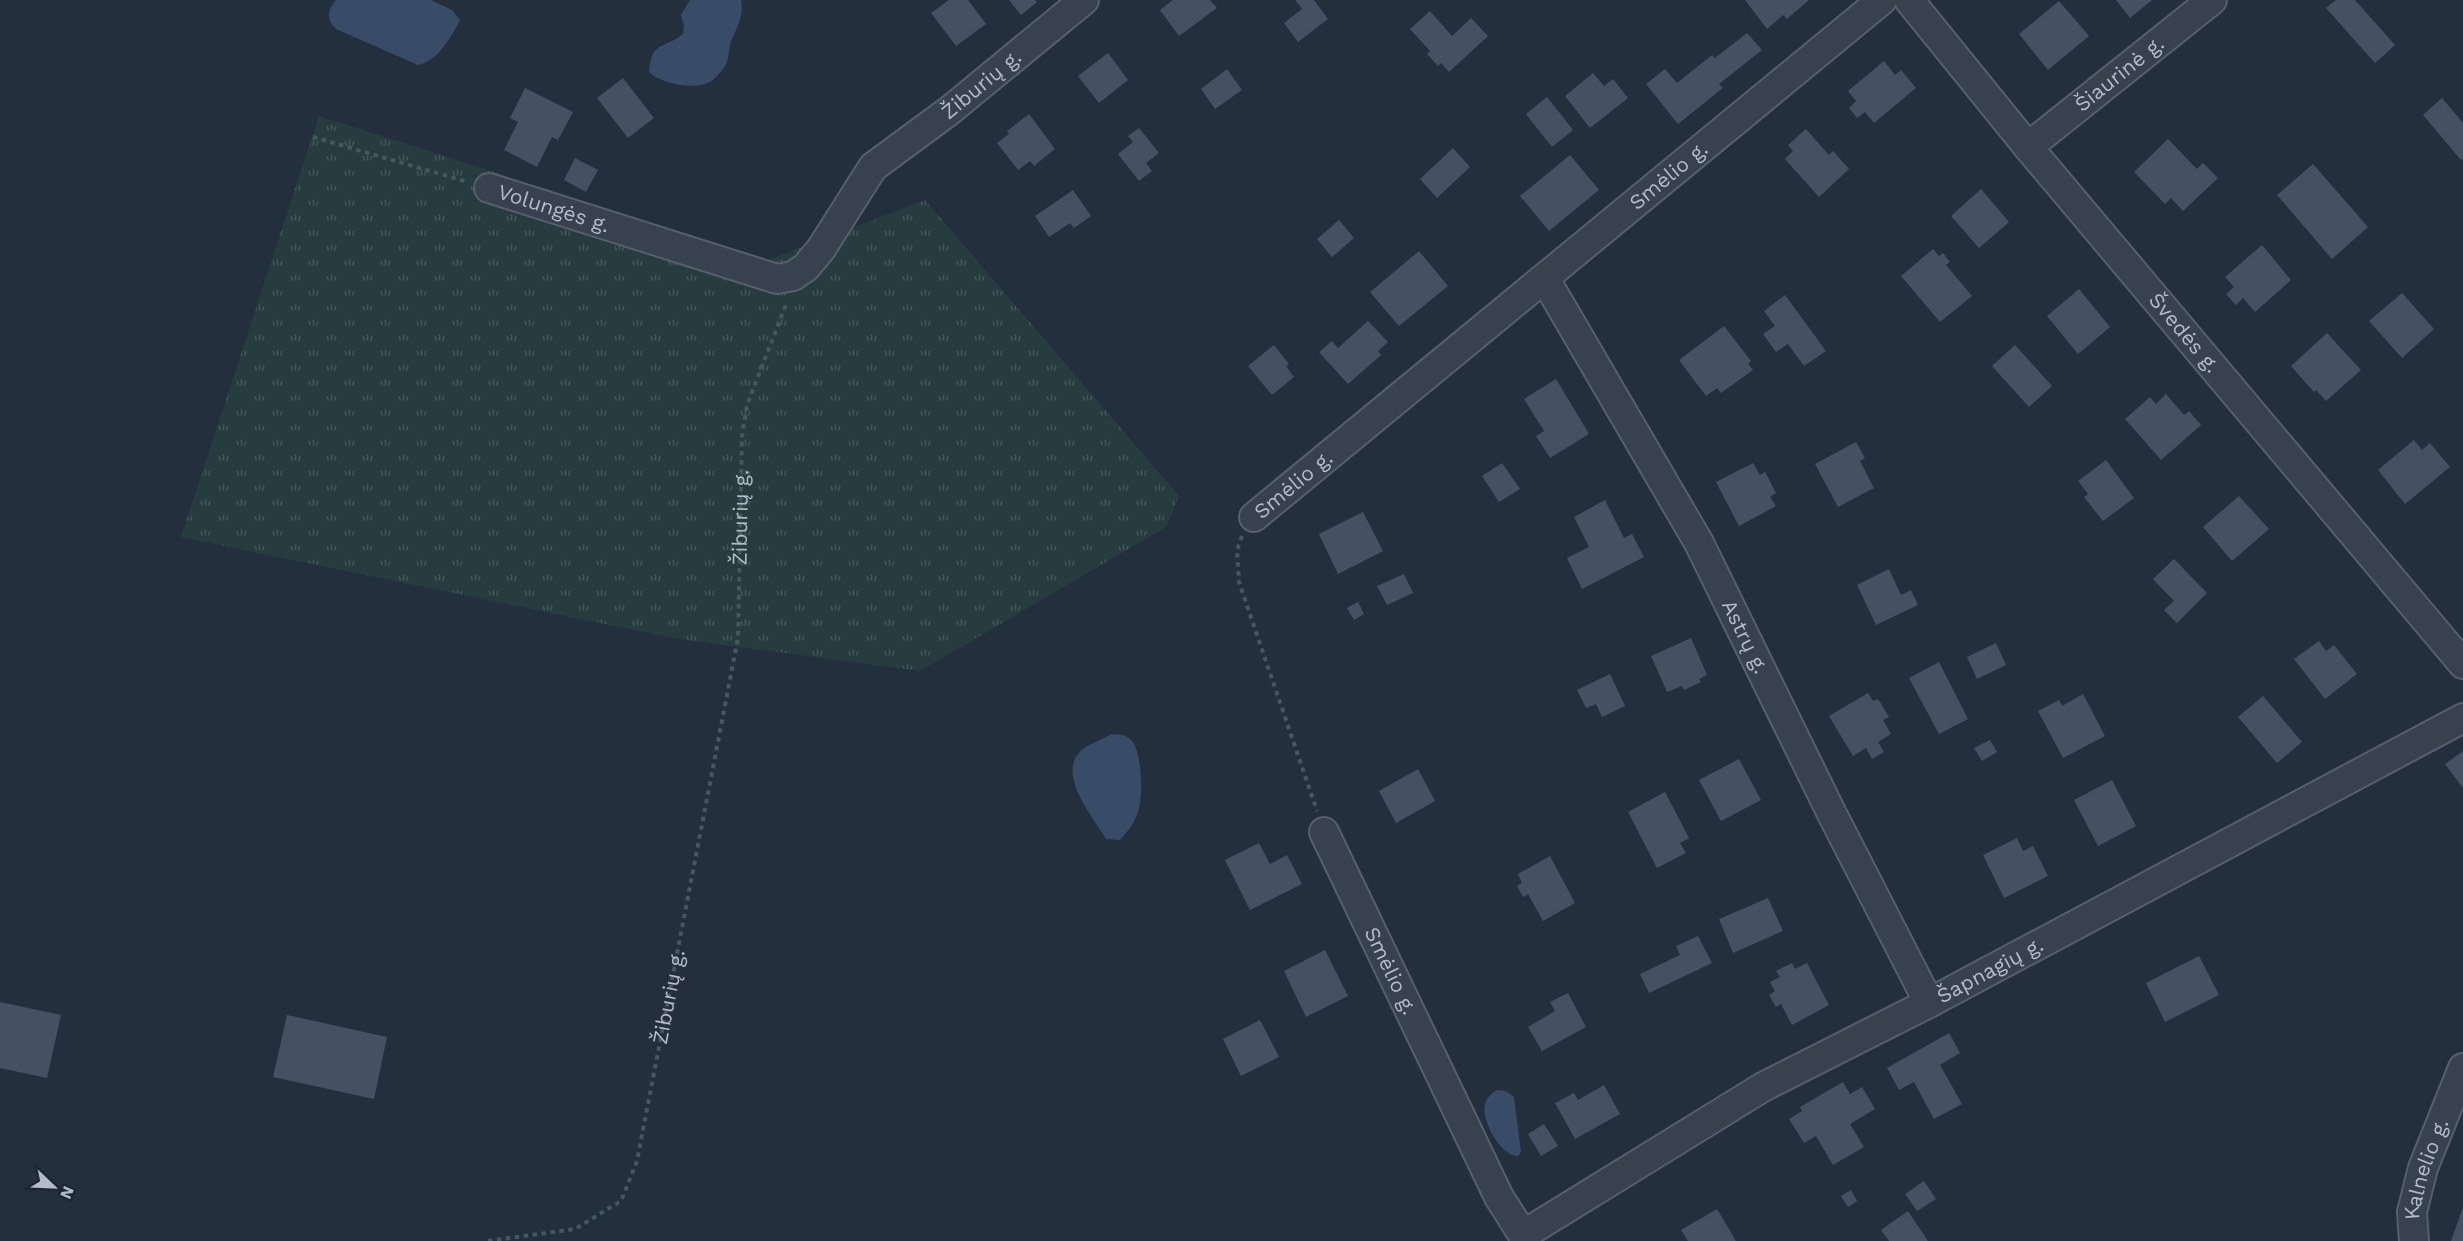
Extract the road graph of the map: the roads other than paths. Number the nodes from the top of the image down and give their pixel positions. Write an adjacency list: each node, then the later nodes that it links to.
1 (1083, 0): 7 (street, Žiburių g.)
2 (1882, 0): 8 (street, Smėlio g.)
3 (1909, 0): 5 (street, Švedės g.)
4 (2212, 0): 5 (street, Šiaurinė g.)
5 (2028, 147): 10 (street, Švedės g.)
6 (489, 188): 7 (street, Volungės g.)
7 (793, 276)
8 (1545, 279): 9 (street, Smėlio g.); 13 (street, Astrų g.)
9 (1254, 517)
10 (2463, 664)
11 (2463, 718): 13 (street, Šapnagių g.)
12 (1324, 832): 15 (street, Smėlio g.)
13 (1929, 1003): 15 (street, Šapnagių g.)
14 (2463, 1068): 16 (street, Kalnelio g.)
15 (1523, 1235)
16 (2414, 1241)

